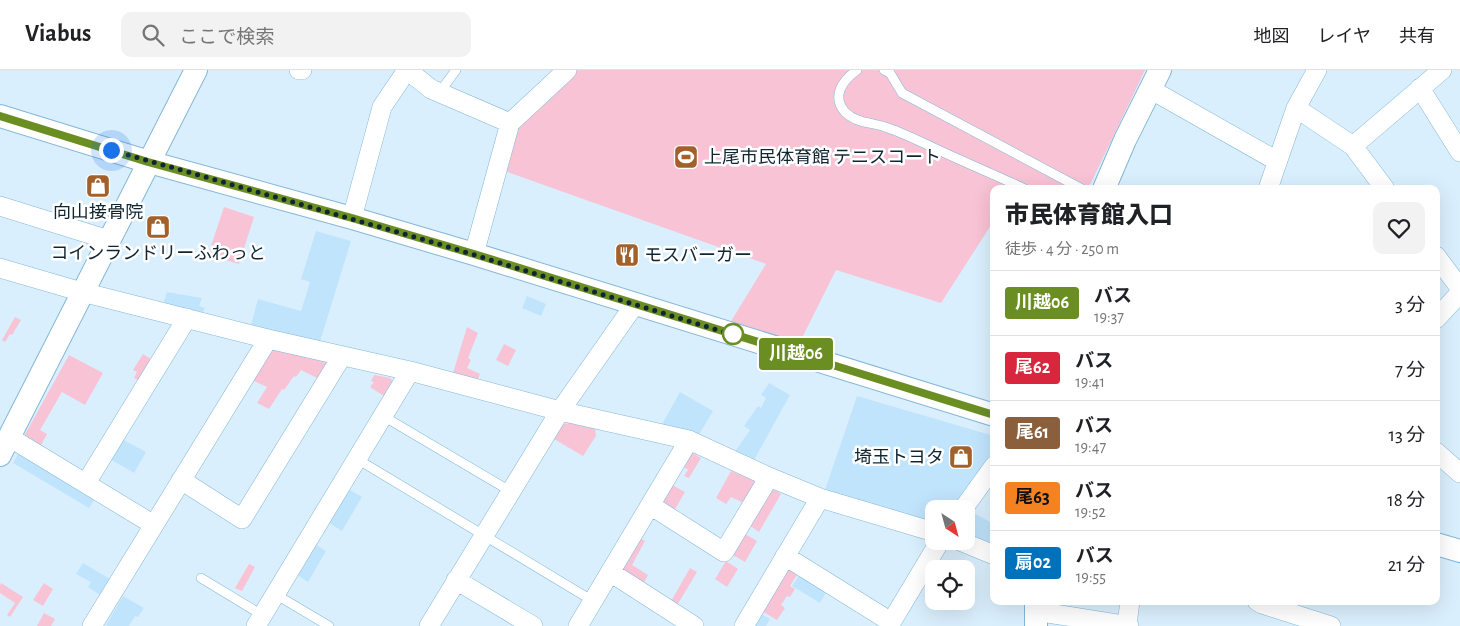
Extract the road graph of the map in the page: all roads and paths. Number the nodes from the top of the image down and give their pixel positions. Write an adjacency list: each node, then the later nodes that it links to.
1 (196, 70): 17 (street)
2 (407, 70): 11 (street); 24 (street)
3 (456, 70): 11 (lane)
4 (857, 70): 19 (lane)
5 (884, 70): 20 (lane)
6 (1317, 70): 12 (street)
7 (1442, 70): 10 (street)
8 (564, 71): 14 (street)
9 (1155, 79): 18 (street); 21 (street)
10 (1420, 88): 15 (street); 16 (street)
11 (439, 93): 14 (street)
12 (1296, 108): 15 (street); 18 (street)
13 (0, 116): 17 (street)
14 (510, 123): 26 (street)
15 (1353, 146): 22 (street)
16 (1460, 152)
17 (148, 162): 24 (street); 25 (street)
18 (1275, 179)
19 (1016, 185)
20 (1074, 185)
21 (1106, 185)
22 (1382, 185)
23 (0, 206): 25 (street)
24 (352, 218): 26 (street)
25 (109, 240): 30 (street)
26 (474, 254): 32 (street)
27 (1440, 261): 29 (street)
28 (0, 268): 30 (street)
29 (1460, 288)
30 (82, 292): 34 (street); 42 (street)
31 (1460, 293): 33 (street)
32 (634, 304): 38 (street); 39 (street)
33 (1440, 315)
34 (187, 318): 35 (street); 49 (street)
35 (268, 339): 36 (street); 48 (street)
36 (342, 356): 37 (street); 48 (street)
37 (410, 372): 38 (street); 40 (street)
38 (560, 411): 41 (street); 50 (street)
39 (990, 414)
40 (384, 416): 44 (street); 50 (lane)
41 (688, 440): 47 (street); 53 (street)
42 (4, 446): 49 (street)
43 (1440, 456): 46 (street)
44 (357, 459): 56 (lane); 66 (street)
45 (990, 471): 52 (street)
46 (1460, 473)
47 (769, 477): 51 (street); 53 (street)
48 (181, 480): 54 (street)
49 (86, 483): 54 (street)
50 (510, 490): 56 (street)
51 (820, 498): 55 (street); 62 (street)
52 (969, 500)
53 (650, 505): 63 (street)
54 (154, 525): 75 (street)
55 (925, 529)
56 (483, 536): 65 (street); 67 (lane)
57 (1440, 545): 60 (street)
58 (975, 547): 61 (street)
59 (935, 550): 73 (street)
60 (1460, 551)
61 (990, 553)
62 (785, 556): 73 (street); 81 (street)
63 (610, 572): 67 (street); 80 (street)
64 (201, 578): 71 (lane)
65 (456, 580): 77 (street); 78 (street)
66 (275, 594): 71 (street); 76 (lane)
67 (593, 601): 79 (street)
68 (1130, 605): 74 (street)
69 (1278, 605): 72 (street)
70 (1036, 613): 74 (street)
71 (259, 620)
72 (1306, 622): 82 (street)
73 (890, 624)
74 (1128, 625)
75 (92, 626)
76 (329, 626)
77 (429, 626)
78 (533, 626)
79 (578, 626)
80 (694, 626)
81 (744, 626)
82 (1331, 626)

